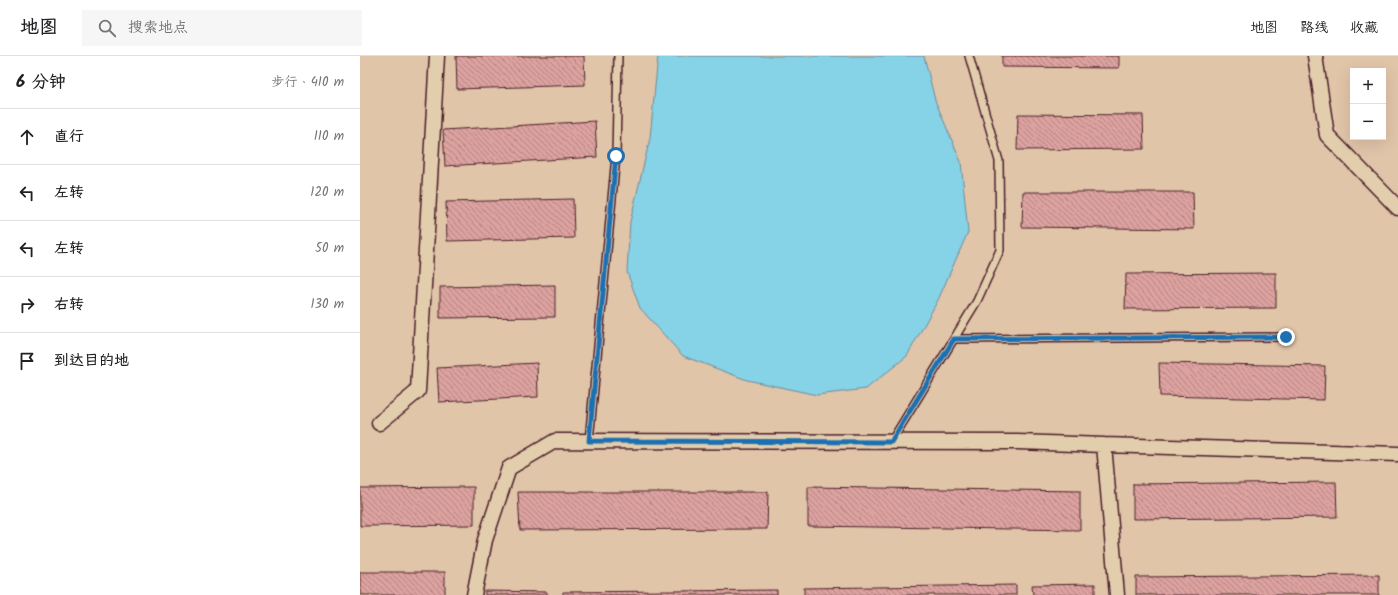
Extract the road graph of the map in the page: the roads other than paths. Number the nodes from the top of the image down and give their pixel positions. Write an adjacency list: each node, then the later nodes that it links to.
1 (437, 56): 8 (street)
2 (618, 56): 9 (lane)
3 (969, 56): 7 (lane)
4 (1315, 56): 5 (street)
5 (1398, 208)
6 (1286, 337): 7 (lane)
7 (954, 339): 10 (lane)
8 (379, 423)
9 (589, 441): 10 (street); 13 (street)
10 (891, 442): 11 (street)
11 (1104, 445): 12 (street); 14 (street)
12 (1398, 454)
13 (474, 595)
14 (1117, 595)

